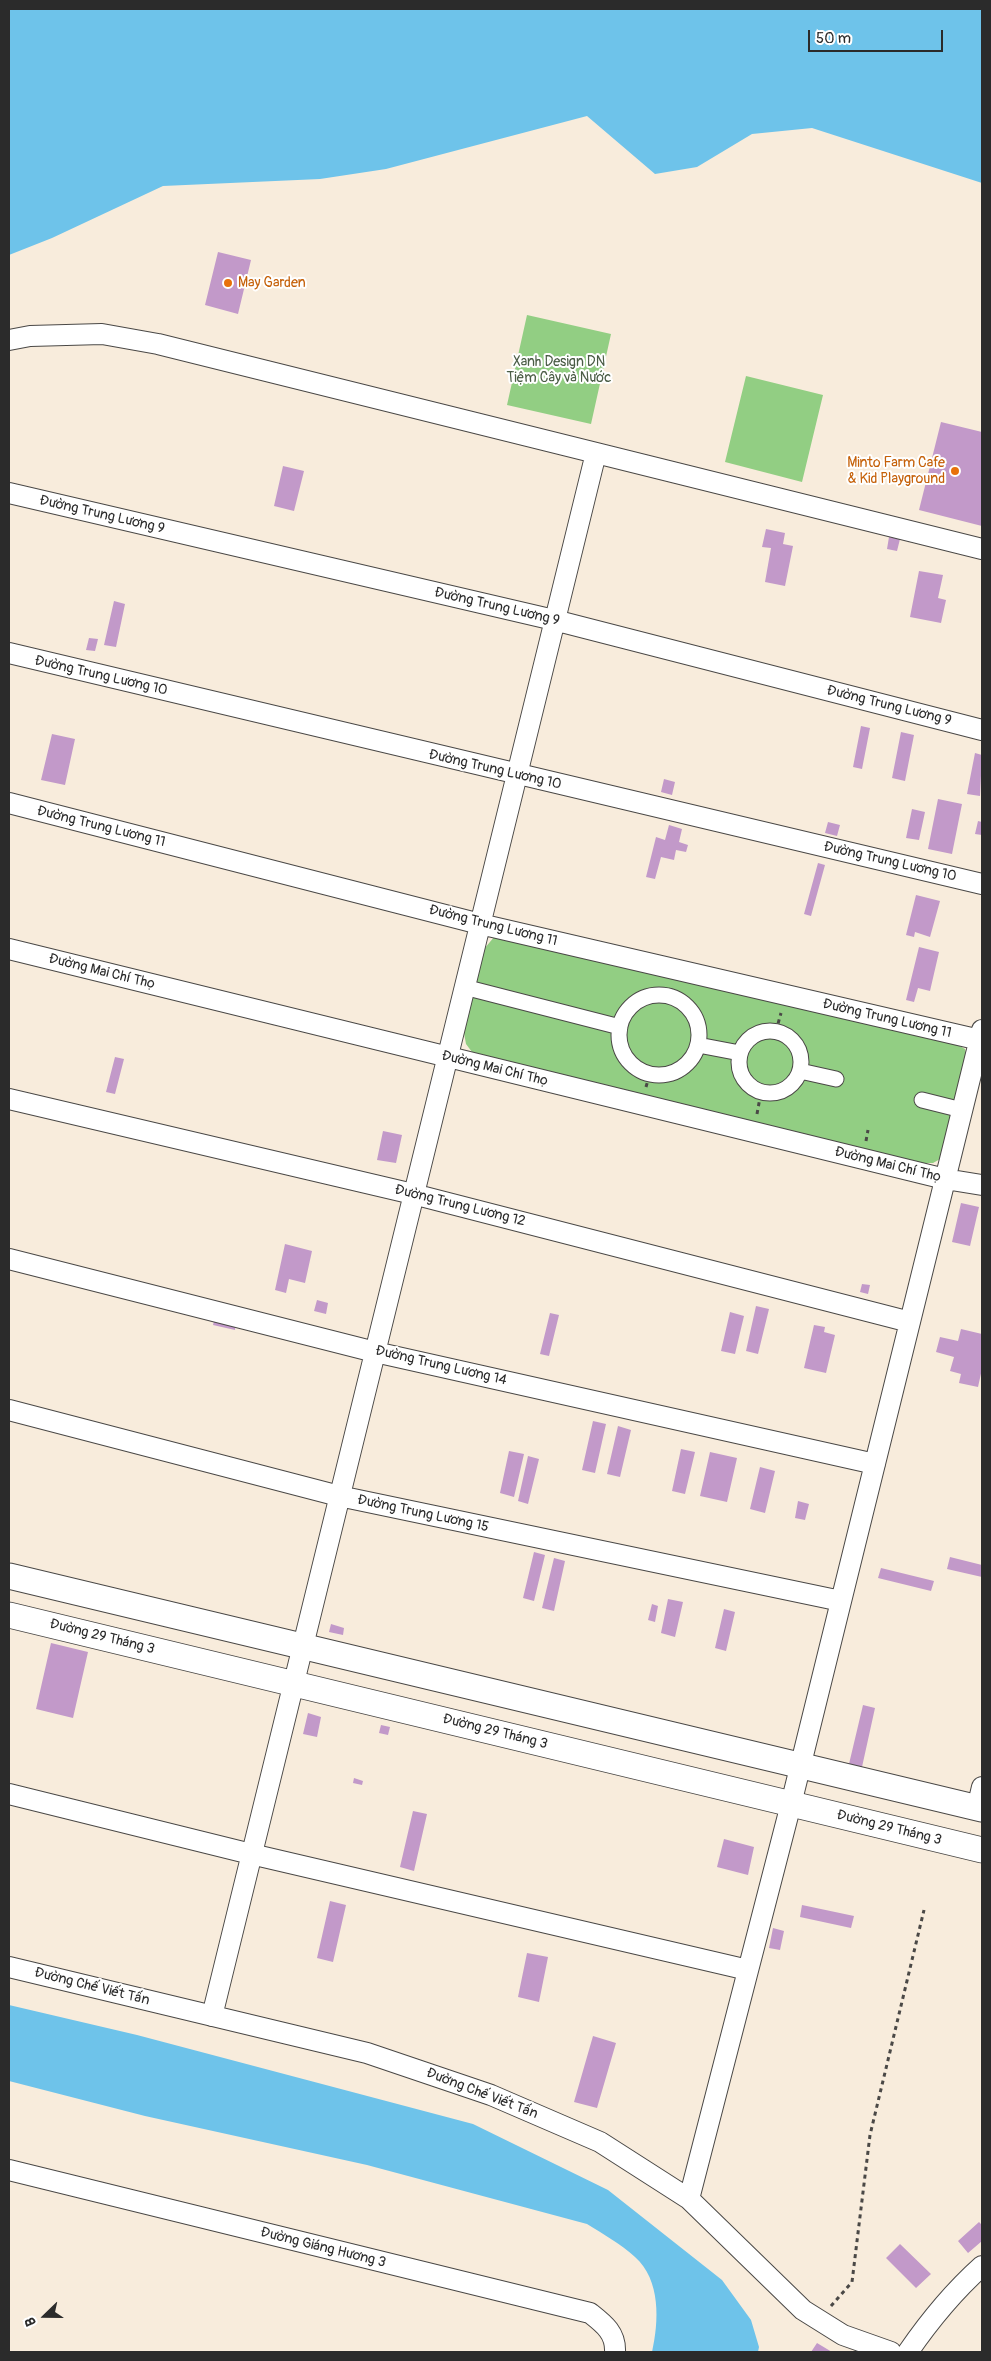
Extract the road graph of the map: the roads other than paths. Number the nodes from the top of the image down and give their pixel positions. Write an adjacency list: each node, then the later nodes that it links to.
1 (9, 340): 2 (street)
2 (596, 453): 4 (street); 5 (street)
3 (9, 493): 5 (street, Đường Trung Lương 9)
4 (982, 549)
5 (554, 620): 7 (street, Đường Trung Lương 9); 8 (street)
6 (9, 653): 8 (street, Đường Trung Lương 10)
7 (982, 730)
8 (516, 775): 10 (street, Đường Trung Lương 10); 11 (street)
9 (9, 803): 11 (street, Đường Trung Lương 11)
10 (982, 884)
11 (480, 924): 13 (street); 15 (street, Đường Trung Lương 11)
12 (9, 949): 18 (street, Đường Mai Chí Thọ)
13 (464, 987): 14 (street); 18 (street)
14 (620, 1026): 16 (street); 16 (street)
15 (981, 1035): 23 (street)
16 (698, 1045): 17 (street)
17 (740, 1053): 19 (street); 19 (street)
18 (447, 1057): 24 (street, Đường Mai Chí Thọ); 26 (street)
19 (800, 1071): 20 (street)
20 (836, 1079)
21 (9, 1099): 26 (street, Đường Trung Lương 12)
22 (922, 1100): 23 (street)
23 (962, 1110): 24 (street)
24 (945, 1179): 25 (street, Đường Mai Chí Thọ); 28 (street)
25 (982, 1185)
26 (413, 1194): 28 (street, Đường Trung Lương 12); 29 (street)
27 (9, 1259): 29 (street, Đường Trung Lương 14)
28 (910, 1322): 31 (street)
29 (375, 1352): 31 (street, Đường Trung Lương 14); 32 (street)
30 (9, 1410): 32 (street, Đường Trung Lương 15)
31 (875, 1464): 34 (street)
32 (339, 1496): 34 (street, Đường Trung Lương 15); 36 (street)
33 (9, 1576): 36 (street)
34 (841, 1601): 38 (street)
35 (9, 1615): 37 (street, Đường 29 Tháng 3)
36 (302, 1646): 37 (street); 38 (street)
37 (293, 1684): 41 (street, Đường 29 Tháng 3); 43 (street)
38 (800, 1765): 40 (street); 41 (street)
39 (9, 1794): 43 (street)
40 (981, 1801)
41 (791, 1804): 42 (street, Đường 29 Tháng 3); 45 (street)
42 (982, 1850)
43 (251, 1854): 45 (street); 46 (street)
44 (9, 1967): 46 (street, Đường Chế Viết Tấn)
45 (748, 1970): 48 (street)
46 (212, 2016): 48 (street, Đường Chế Viết Tấn)
47 (9, 2170): 50 (street, Đường Giáng Hương 3)
48 (688, 2200): 51 (street, Đường Chế Viết Tấn)
49 (982, 2266): 52 (street)
50 (615, 2352)
51 (891, 2352)
52 (908, 2352)

